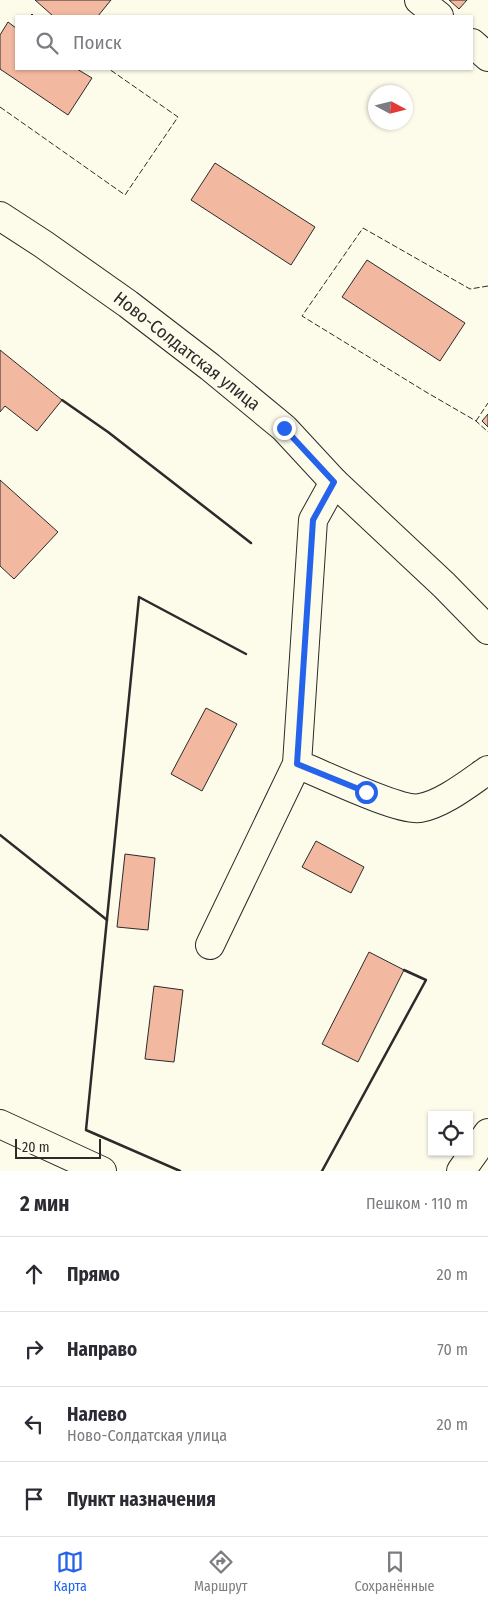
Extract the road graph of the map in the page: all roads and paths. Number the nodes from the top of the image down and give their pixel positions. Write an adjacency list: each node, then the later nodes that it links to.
1 (419, 0): 2 (main road)
2 (438, 15)
3 (473, 44): 4 (main road)
4 (488, 57)
5 (0, 216): 6 (main road, Ново-Солдатская улица)
6 (334, 482): 7 (main road, Ново-Солдатская улица); 8 (main road)
7 (488, 630)
8 (297, 764): 9 (main road); 10 (main road)
9 (488, 770)
10 (210, 945)
11 (0, 1124): 13 (main road)
12 (488, 1134): 14 (main road)
13 (102, 1171)
14 (461, 1171)

